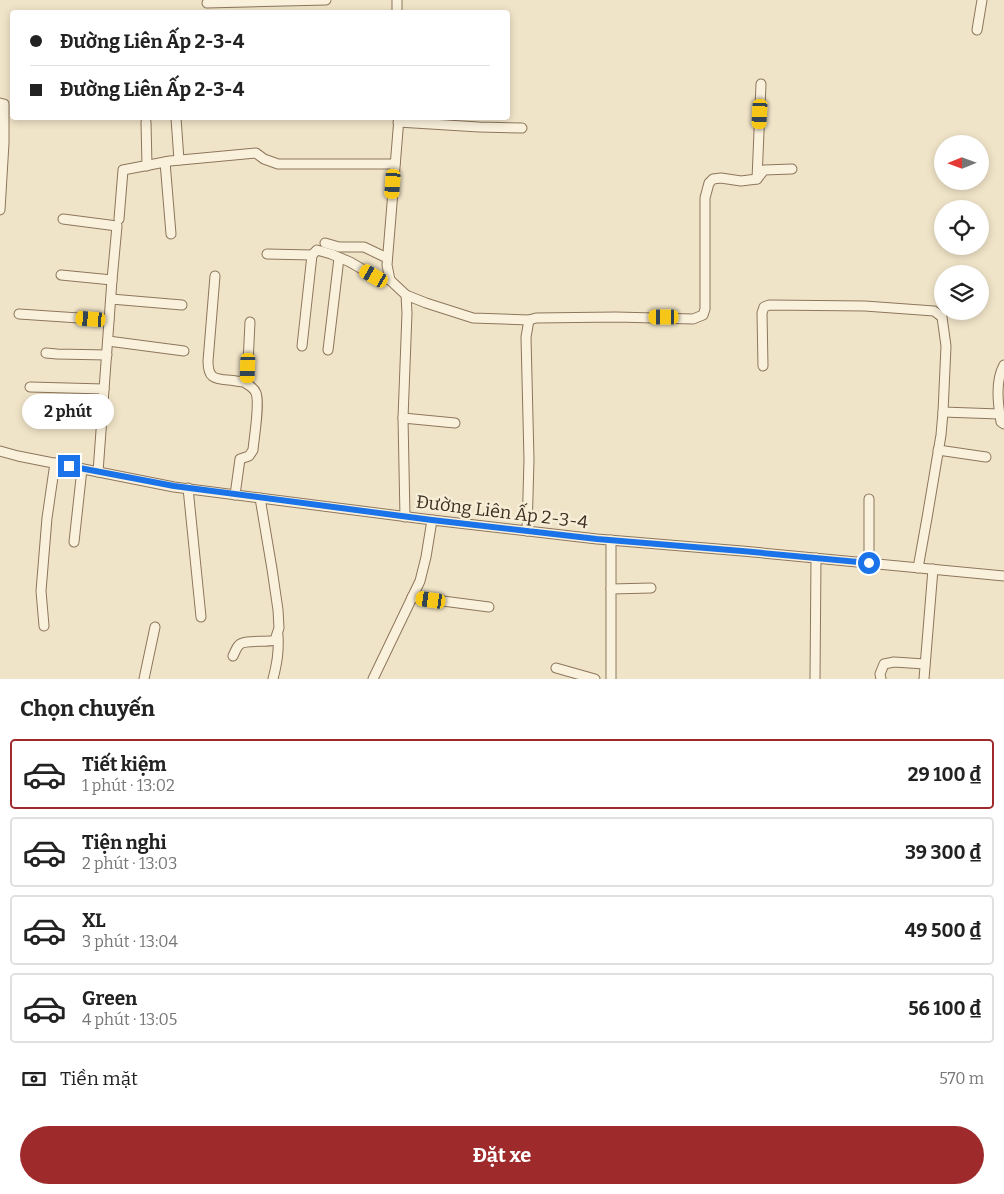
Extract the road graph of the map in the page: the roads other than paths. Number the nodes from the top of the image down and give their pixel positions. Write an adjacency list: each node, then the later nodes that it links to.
1 (326, 0): 3 (street)
2 (982, 0): 4 (street)
3 (207, 3)
4 (977, 30)
5 (762, 84): 16 (street)
6 (0, 103): 17 (street)
7 (176, 120): 11 (street)
8 (399, 120): 10 (street); 13 (street)
9 (146, 122): 14 (street)
10 (522, 128)
11 (179, 160): 12 (street); 13 (street)
12 (165, 162): 14 (street); 20 (street)
13 (395, 164): 25 (street)
14 (147, 166): 19 (street)
15 (792, 169): 16 (street)
16 (756, 179): 35 (street)
17 (0, 210)
18 (63, 219): 28 (street)
19 (119, 219)
20 (171, 234)
21 (325, 243): 25 (street)
22 (267, 254): 23 (street)
23 (312, 254): 24 (street); 38 (street)
24 (339, 258): 29 (street); 39 (street)
25 (387, 258): 29 (street)
26 (61, 275): 28 (street)
27 (215, 276): 45 (street)
28 (112, 280): 31 (street)
29 (390, 280): 30 (street)
30 (406, 295): 35 (street); 50 (street)
31 (111, 299): 32 (street); 34 (street)
32 (182, 305)
33 (18, 314): 34 (street)
34 (109, 320): 37 (street)
35 (529, 320): 65 (street)
36 (250, 322): 45 (street)
37 (108, 340): 40 (street); 42 (street)
38 (302, 346)
39 (328, 350)
40 (184, 351)
41 (46, 352): 42 (street)
42 (107, 355): 47 (street)
43 (1004, 365): 49 (street)
44 (763, 366): 48 (street)
45 (247, 384): 60 (street)
46 (30, 387): 47 (street)
47 (104, 389): 58 (street)
48 (943, 412): 49 (street); 53 (street)
49 (999, 414): 52 (street)
50 (403, 418): 51 (street); 63 (street)
51 (455, 423)
52 (1004, 424)
53 (938, 450): 55 (street); 70 (street)
54 (0, 451): 56 (street, Đường Liên Ấp 2-3-4)
55 (986, 457)
56 (56, 464): 57 (street, Đường Liên Ấp 2-3-4); 78 (street)
57 (82, 469): 58 (street, Đường Liên Ấp 2-3-4); 67 (street)
58 (98, 472): 59 (street, Đường Liên Ấp 2-3-4)
59 (188, 488): 60 (street, Đường Liên Ấp 2-3-4); 77 (street)
60 (236, 495): 61 (street, Đường Liên Ấp 2-3-4)
61 (260, 498): 63 (street, Đường Liên Ấp 2-3-4); 80 (street)
62 (869, 499): 69 (street)
63 (405, 517): 64 (street, Đường Liên Ấp 2-3-4)
64 (432, 520): 65 (street, Đường Liên Ấp 2-3-4); 75 (street)
65 (527, 531): 66 (street, Đường Liên Ấp 2-3-4)
66 (611, 540): 68 (street, Đường Liên Ấp 2-3-4); 74 (street)
67 (74, 542)
68 (816, 558): 69 (street, Đường Liên Ấp 2-3-4); 89 (street)
69 (869, 563): 70 (street, Đường Liên Ấp 2-3-4)
70 (918, 568): 71 (street, Đường Liên Ấp 2-3-4)
71 (933, 569): 72 (street, Đường Liên Ấp 2-3-4); 82 (street)
72 (1004, 576)
73 (651, 588): 74 (street)
74 (611, 589): 88 (street)
75 (412, 597): 76 (street); 86 (street)
76 (489, 607)
77 (201, 617)
78 (44, 626)
79 (155, 627): 84 (street)
80 (278, 634): 81 (street); 85 (street)
81 (233, 656)
82 (926, 664): 90 (street); 91 (street)
83 (556, 668): 87 (street)
84 (144, 679)
85 (272, 679)
86 (373, 679)
87 (595, 679)
88 (611, 679)
89 (815, 679)
90 (881, 679)
91 (924, 679)

